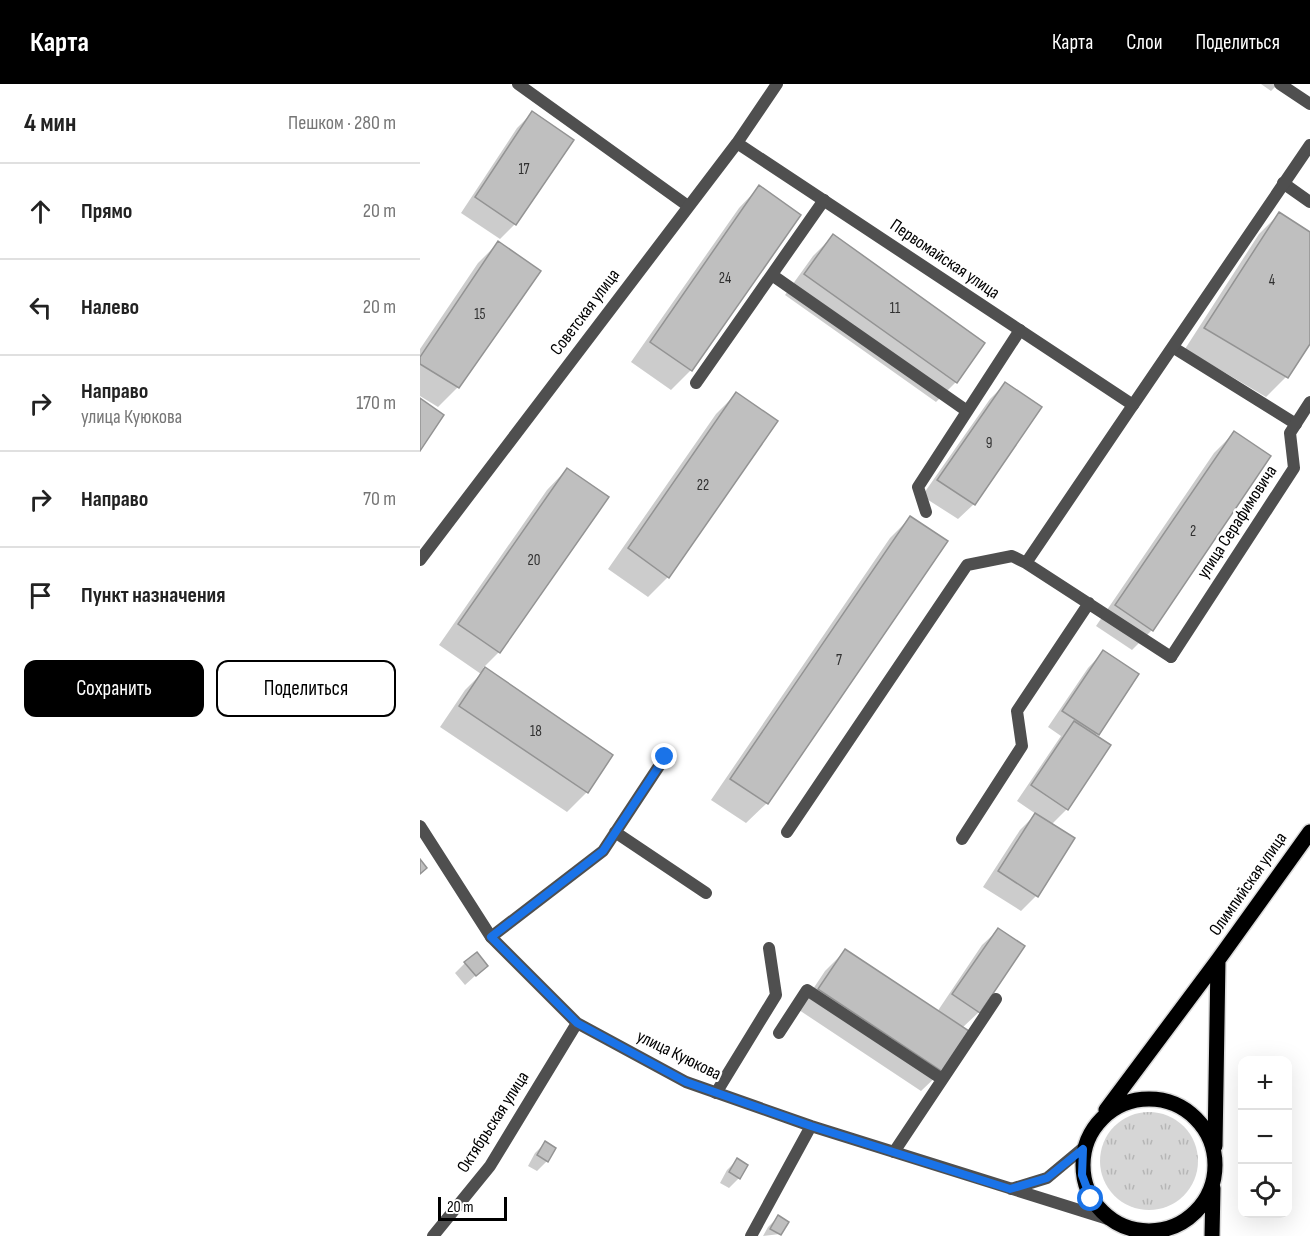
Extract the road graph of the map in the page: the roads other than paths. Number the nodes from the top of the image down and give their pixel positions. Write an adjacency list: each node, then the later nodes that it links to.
1 (518, 84): 10 (street)
2 (777, 84): 5 (street, Советская улица)
3 (1280, 84): 4 (street)
4 (1310, 104)
5 (736, 143): 8 (street, Первомайская улица); 10 (street, Советская улица)
6 (1310, 145): 7 (street)
7 (1283, 183): 9 (street); 13 (street)
8 (824, 200): 11 (street); 12 (street, Первомайская улица)
9 (1310, 202)
10 (688, 206): 20 (street, Советская улица)
11 (772, 275): 14 (street); 17 (street)
12 (1020, 330): 16 (street, Первомайская улица); 17 (street)
13 (1174, 348): 16 (street); 18 (street)
14 (696, 383)
15 (1310, 402): 18 (street, улица Серафимовича)
16 (1133, 405): 21 (street)
17 (967, 411): 19 (street)
18 (1296, 424): 22 (street, улица Серафимовича)
19 (926, 512)
20 (420, 560)
21 (1026, 563): 22 (street); 26 (street)
22 (1089, 603): 27 (street)
23 (665, 757): 25 (street)
24 (420, 826): 30 (street, улица Куюкова)
25 (615, 832): 29 (street); 30 (street)
26 (787, 832)
27 (962, 839)
28 (1307, 840): 32 (main road, Олимпийская улица)
29 (706, 892)
30 (491, 937): 34 (street, улица Куюкова)
31 (768, 948): 37 (street)
32 (1218, 960): 38 (main road, Олимпийская улица); 42 (main road)
33 (996, 999): 36 (street)
34 (577, 1023): 37 (street, улица Куюкова); 47 (street, Октябрьская улица)
35 (779, 1032): 36 (street)
36 (942, 1079): 41 (street)
37 (716, 1093): 39 (street, улица Куюкова)
38 (1094, 1125): 40 (main road); 42 (main road)
39 (811, 1126): 41 (street, улица Куюкова); 48 (street)
40 (1083, 1149): 44 (street); 45 (main road)
41 (894, 1152): 44 (street, улица Куюкова)
42 (1215, 1155): 43 (main road)
43 (1214, 1181): 46 (main road); 49 (main road)
44 (1010, 1189): 45 (street, улица Куюкова)
45 (1108, 1219): 46 (main road)
46 (1136, 1233)
47 (433, 1236)
48 (751, 1236)
49 (1212, 1236)

